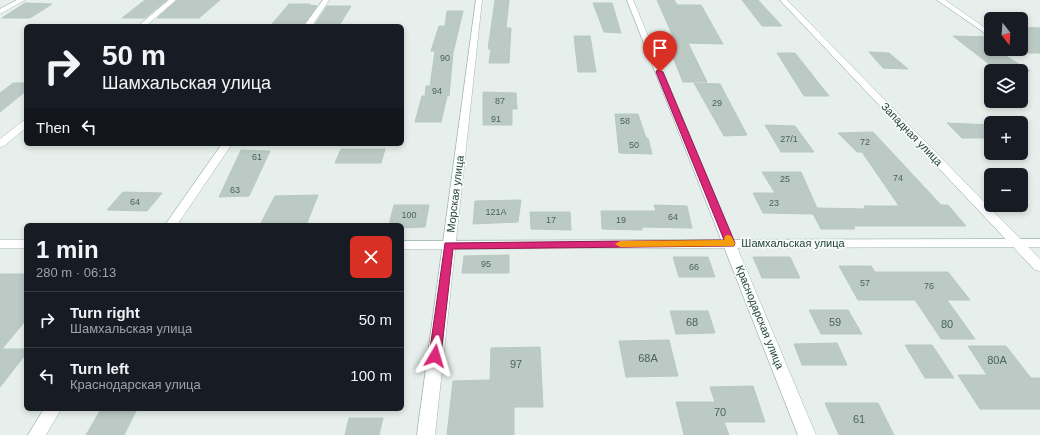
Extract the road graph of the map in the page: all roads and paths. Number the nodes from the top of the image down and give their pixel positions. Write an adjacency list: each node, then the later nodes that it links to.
1 (22, 0): 8 (street)
2 (173, 0): 9 (street)
3 (326, 0): 10 (street)
4 (480, 0): 22 (street, Морская улица)
5 (630, 0): 16 (street, Краснодарская улица)
6 (783, 0): 17 (street, Западная улица)
7 (940, 0): 11 (street)
8 (0, 12)
9 (144, 24)
10 (309, 24)
11 (984, 30)
12 (24, 125): 13 (street)
13 (0, 144)
14 (226, 146): 15 (street)
15 (172, 223)
16 (730, 243): 17 (street, Шамхальская улица); 22 (street, Шамхальская улица); 27 (street, Краснодарская улица)
17 (1017, 243): 18 (street, Шамхальская улица); 23 (street, Западная улица)
18 (1040, 243)
19 (0, 244): 20 (street)
20 (24, 244)
21 (404, 245): 22 (street, Шамхальская улица)
22 (448, 246): 26 (street, Морская улица)
23 (1040, 268)
24 (52, 411): 25 (street)
25 (37, 435)
26 (426, 435)
27 (807, 435)

